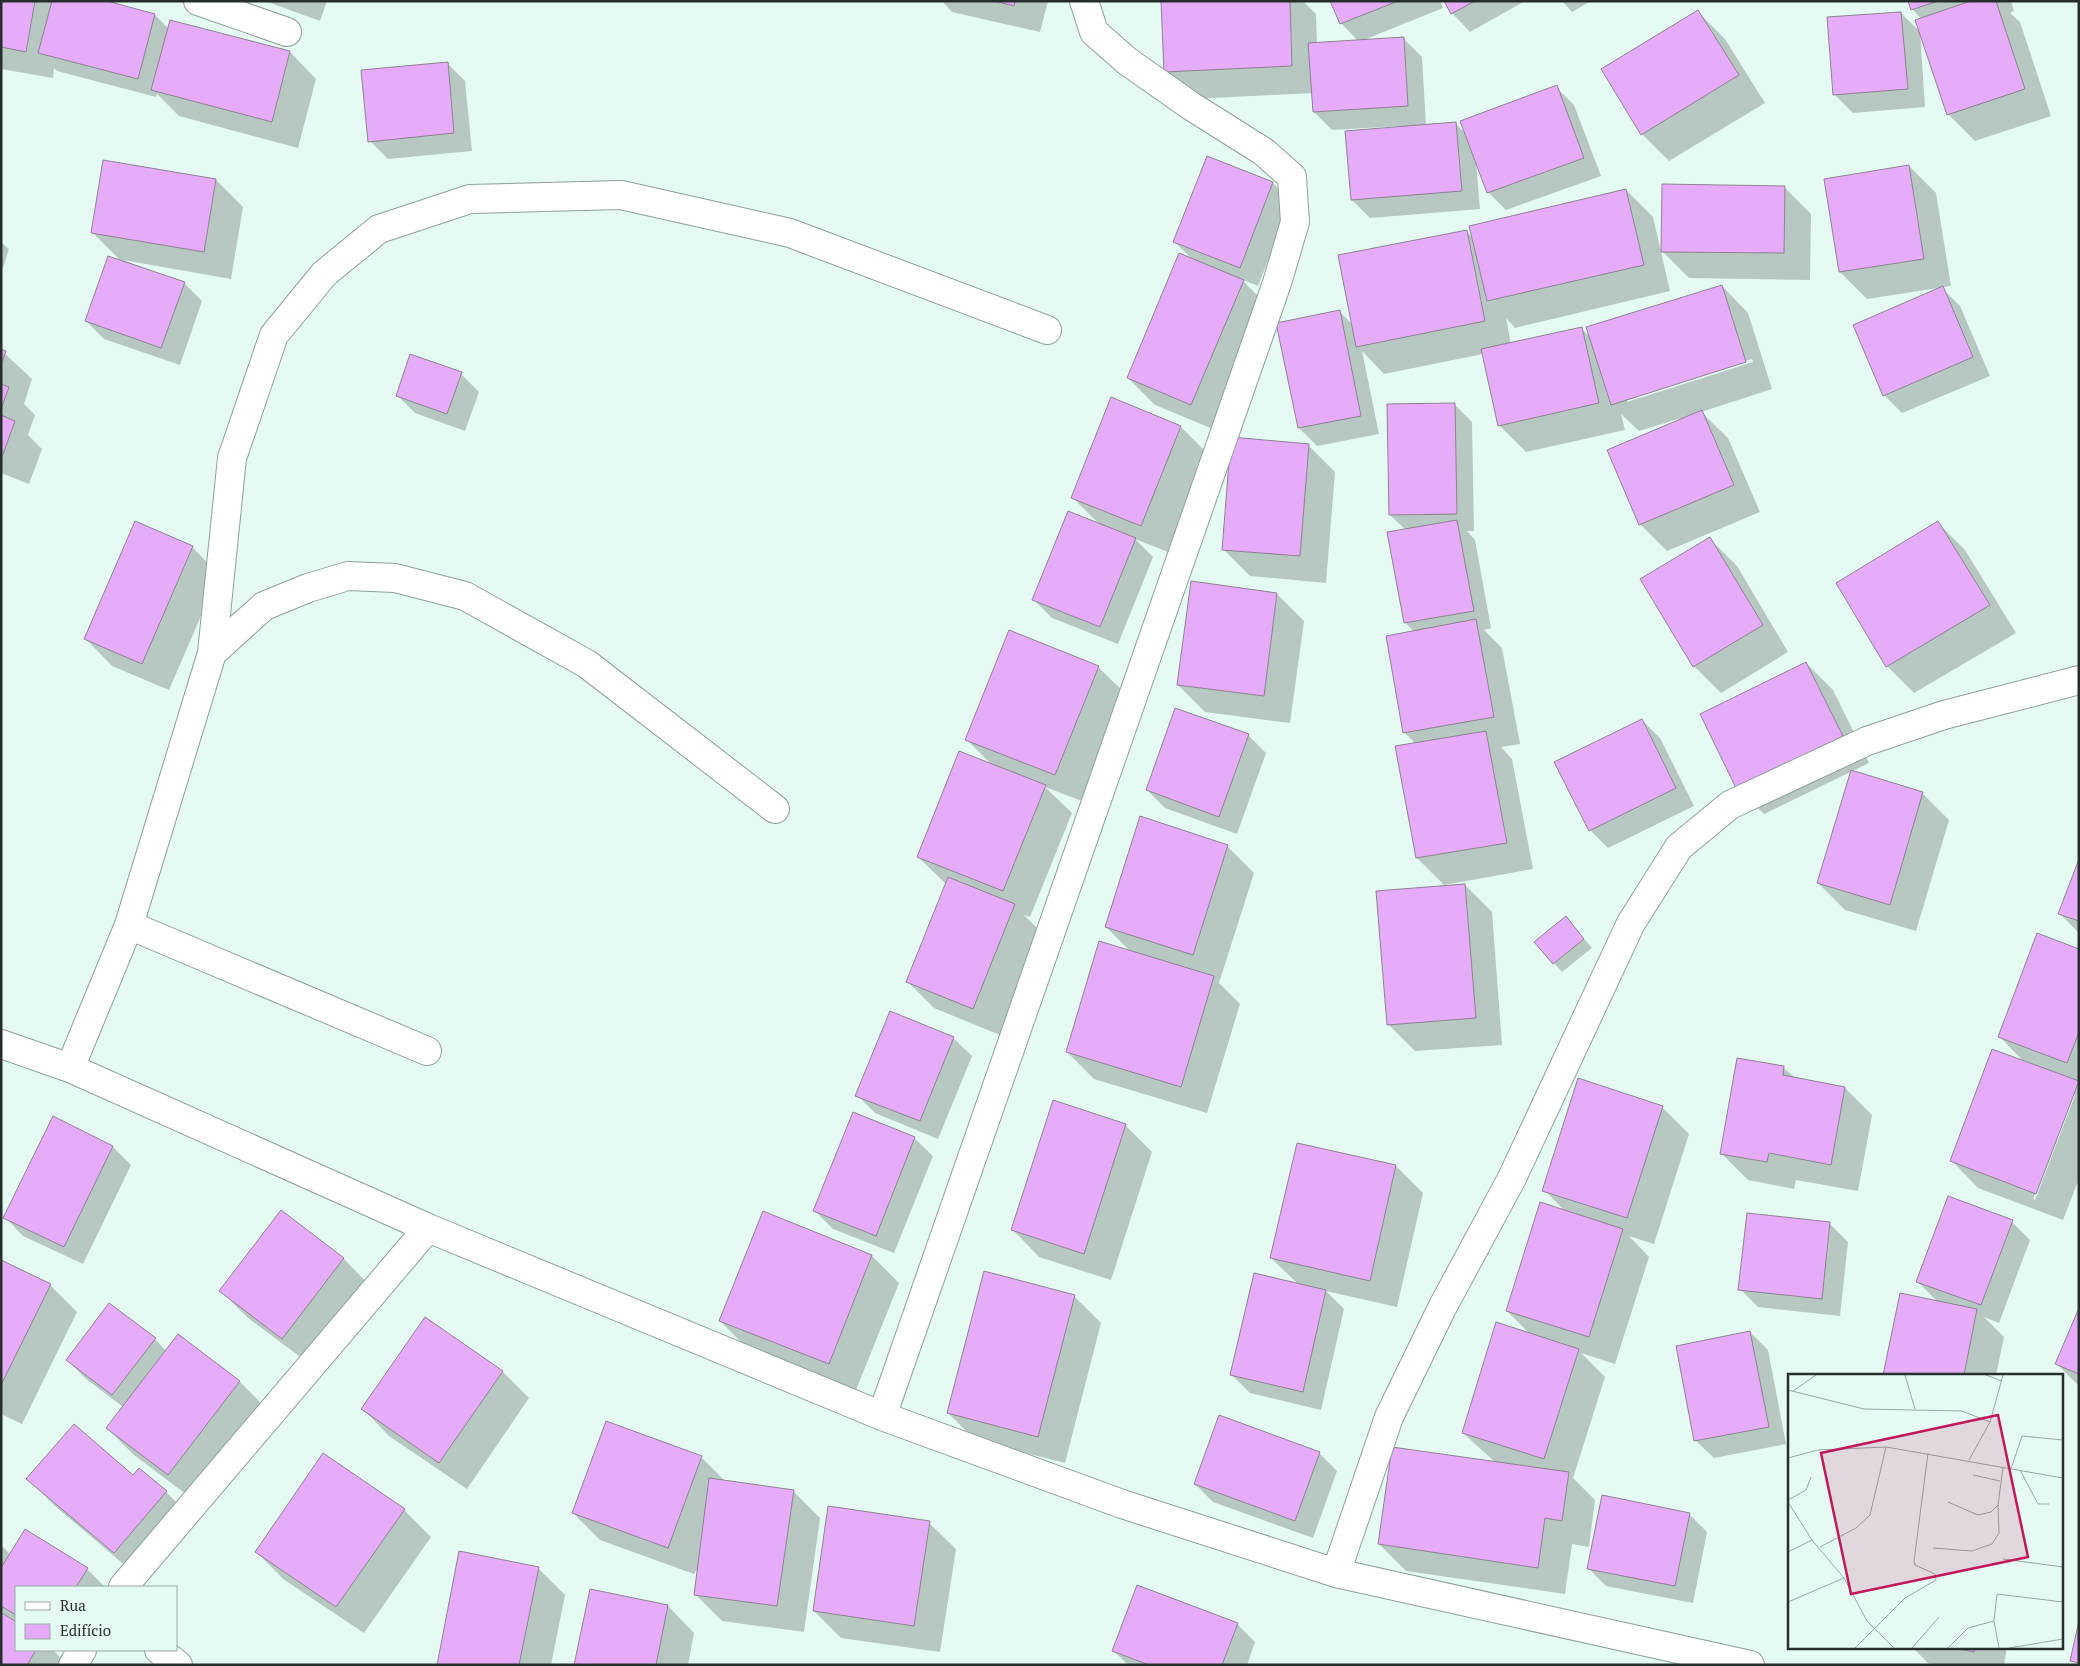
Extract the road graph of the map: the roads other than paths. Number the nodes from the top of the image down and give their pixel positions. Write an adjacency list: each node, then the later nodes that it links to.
1 (198, 1): 3 (street)
2 (1084, 1): 13 (street)
3 (287, 32)
4 (1046, 330): 5 (street)
5 (212, 653): 7 (street); 8 (street)
6 (2079, 680): 14 (street)
7 (775, 809)
8 (129, 925): 10 (street); 11 (street)
9 (1, 1044): 11 (street)
10 (427, 1051)
11 (70, 1068): 12 (street)
12 (428, 1228): 13 (street); 15 (street)
13 (882, 1416): 14 (street)
14 (1336, 1573): 20 (street)
15 (123, 1586)
16 (81, 1651): 18 (street)
17 (161, 1651): 19 (street)
18 (73, 1665)
19 (178, 1665)
20 (1750, 1665)

